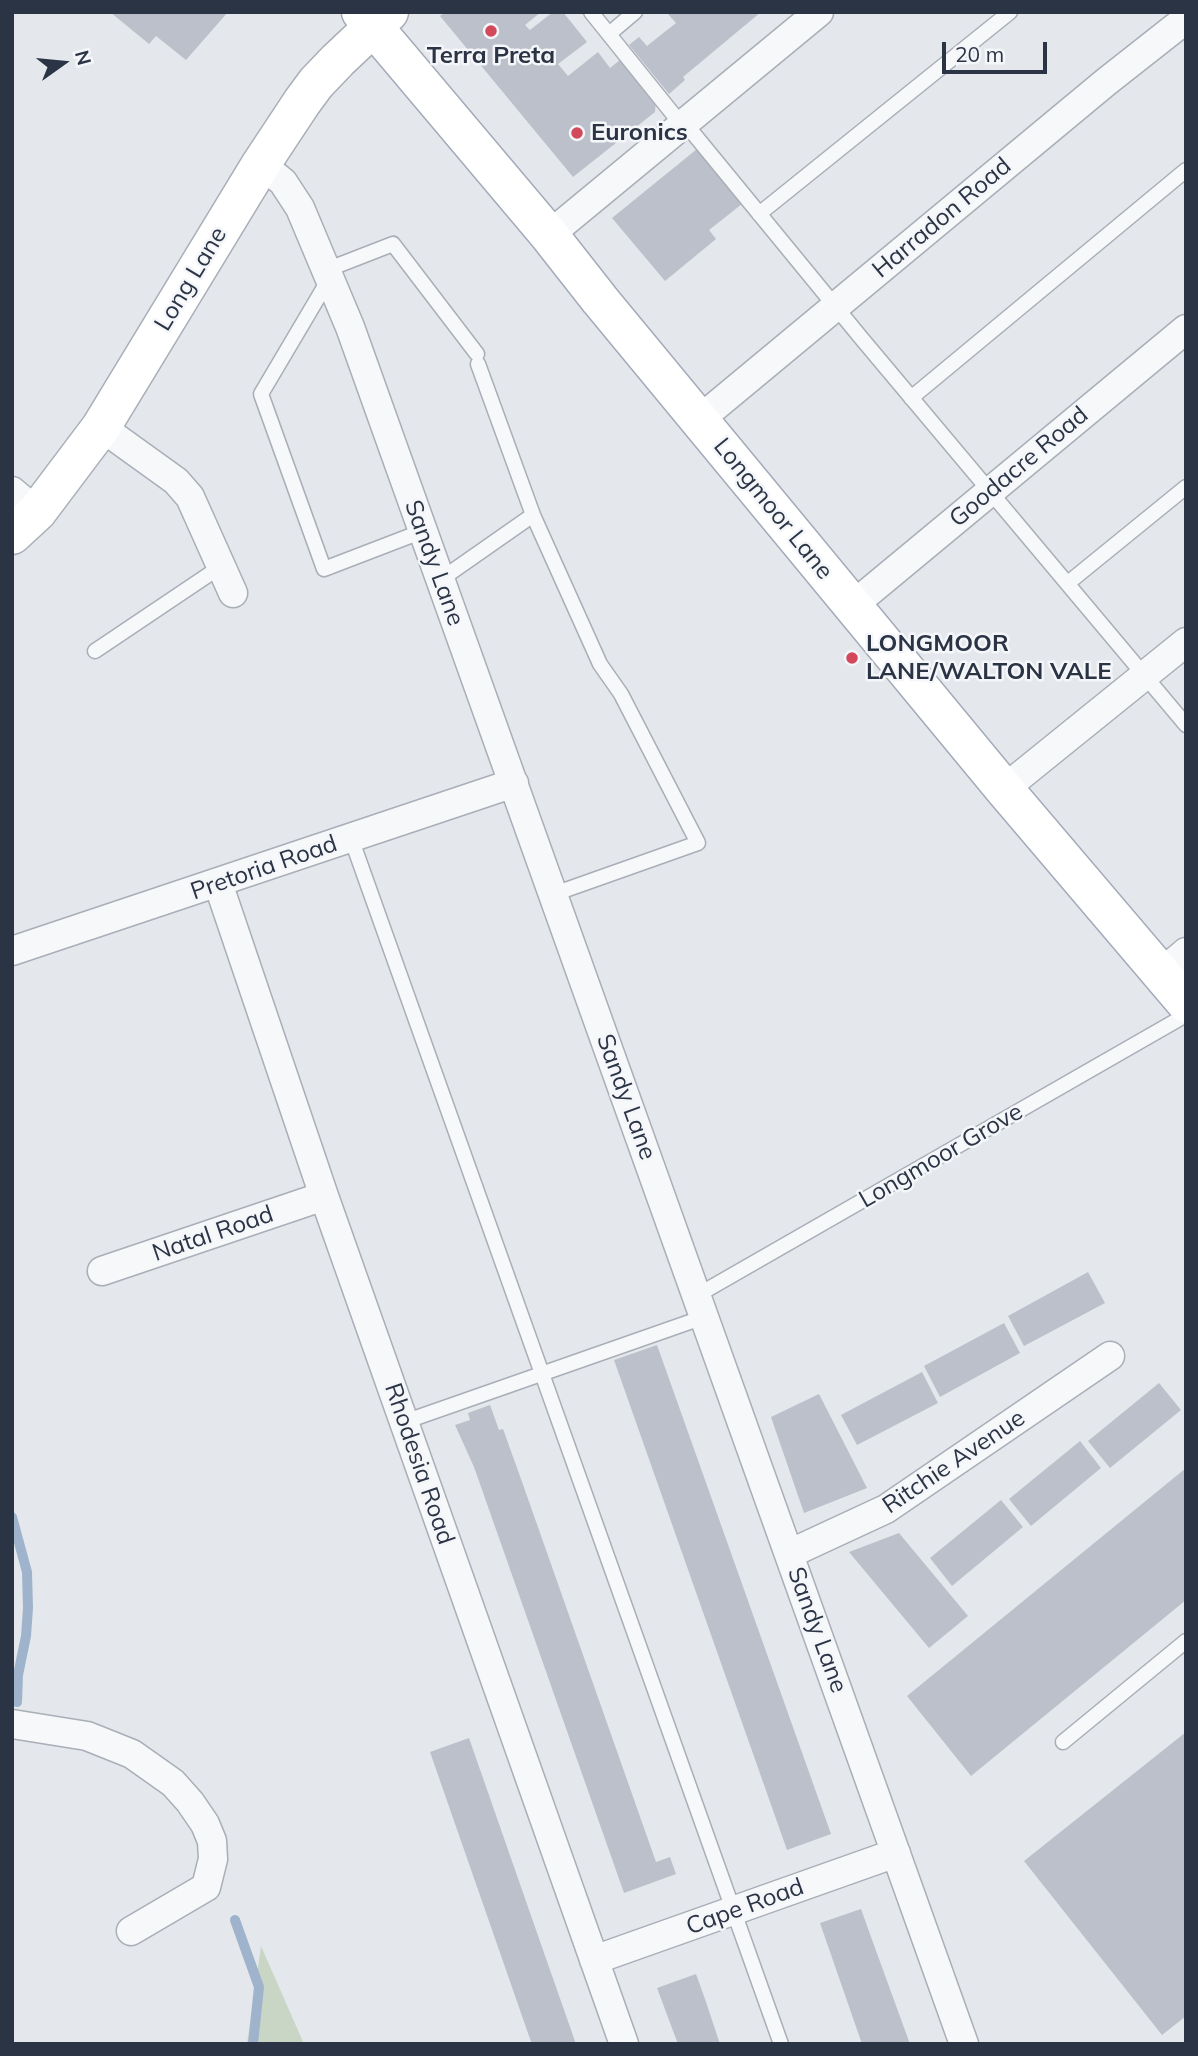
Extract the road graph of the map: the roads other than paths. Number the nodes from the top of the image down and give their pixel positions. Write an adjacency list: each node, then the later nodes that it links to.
1 (591, 12): 7 (lane)
2 (635, 12): 7 (lane)
3 (819, 12): 8 (street)
4 (1010, 12): 11 (lane)
5 (375, 17): 9 (main road, Long Lane); 12 (main road, Longmoor Lane)
6 (1186, 19): 14 (street, Harradon Road)
7 (609, 34): 8 (lane)
8 (683, 123): 11 (lane); 12 (street)
9 (261, 164): 13 (street, Sandy Lane); 18 (main road, Long Lane)
10 (1186, 170): 16 (lane)
11 (759, 214): 14 (lane)
12 (549, 235): 17 (main road, Longmoor Lane)
13 (328, 274): 22 (lane); 23 (street, Sandy Lane); 23 (lane)
14 (836, 307): 16 (lane); 17 (street, Harradon Road)
15 (1186, 329): 20 (street, Goodacre Road)
16 (911, 398): 20 (lane)
17 (700, 419): 28 (main road, Longmoor Lane)
18 (101, 427): 21 (main road, Long Lane); 24 (street)
19 (1186, 486): 26 (lane)
20 (989, 491): 26 (lane); 28 (street, Goodacre Road)
21 (20, 512)
22 (533, 515): 25 (lane); 37 (lane)
23 (423, 531): 25 (street, Sandy Lane)
24 (223, 565): 27 (street); 30 (lane)
25 (440, 580): 33 (street, Sandy Lane)
26 (1068, 583): 31 (lane)
27 (233, 593)
28 (852, 606): 34 (main road, Longmoor Lane)
29 (1186, 642): 31 (street)
30 (95, 651)
31 (1145, 675): 32 (lane); 34 (street)
32 (1186, 725)
33 (514, 783): 35 (street, Pretoria Road); 37 (street, Sandy Lane)
34 (1004, 789): 39 (main road, Longmoor Lane)
35 (351, 838): 36 (street, Pretoria Road); 46 (lane)
36 (218, 883): 38 (street, Pretoria Road); 42 (street, Rhodesia Road)
37 (554, 894): 44 (street, Sandy Lane)
38 (12, 951)
39 (1173, 963): 40 (main road, Longmoor Lane)
40 (1186, 1003)
41 (1186, 1015): 44 (lane, Longmoor Grove)
42 (324, 1196): 43 (street, Natal Road); 47 (street, Rhodesia Road)
43 (102, 1271)
44 (700, 1306): 46 (lane, Longmoor Grove); 48 (street, Sandy Lane)
45 (1110, 1356): 48 (street, Ritchie Avenue)
46 (542, 1373): 47 (lane, Longmoor Grove); 53 (lane)
47 (404, 1422): 55 (street, Rhodesia Road)
48 (789, 1554): 52 (street, Sandy Lane)
49 (1186, 1641): 51 (lane)
50 (12, 1724): 54 (street)
51 (1063, 1742)
52 (896, 1853): 53 (street, Cape Road); 58 (street, Sandy Lane)
53 (734, 1911): 55 (street, Cape Road); 57 (lane)
54 (131, 1931)
55 (594, 1960): 56 (street, Rhodesia Road)
56 (624, 2044)
57 (781, 2044)
58 (964, 2044)

